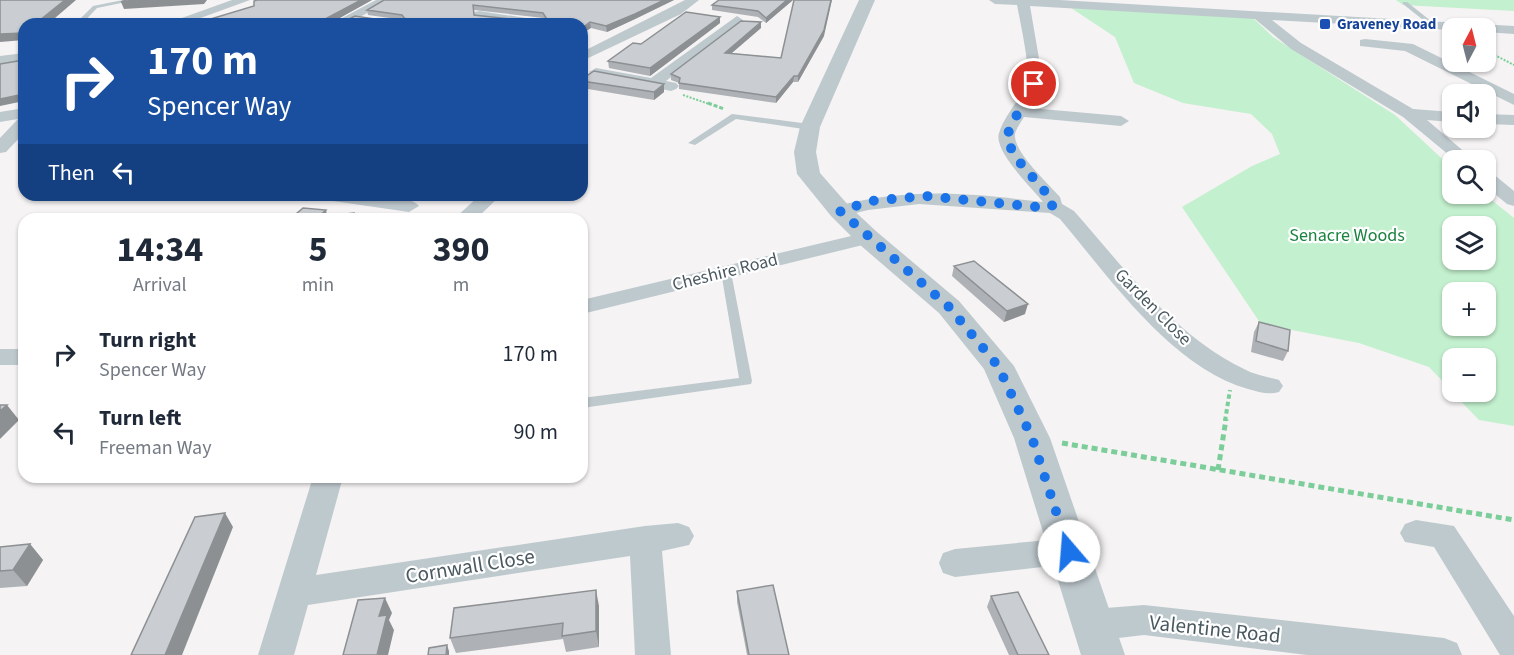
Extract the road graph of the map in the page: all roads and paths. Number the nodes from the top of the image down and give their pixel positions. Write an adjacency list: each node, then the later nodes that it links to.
1 (133, 0): 17 (lane)
2 (244, 0): 18 (street)
3 (385, 0): 19 (street)
4 (693, 0): 12 (street)
5 (867, 0): 45 (street)
6 (995, 0): 7 (street)
7 (1023, 2): 15 (street); 36 (street)
8 (1405, 3): 22 (lane)
9 (1284, 8): 10 (street)
10 (1340, 9): 11 (street); 21 (street)
11 (1362, 10)
12 (676, 11): 13 (street); 25 (street)
13 (697, 14)
14 (479, 15): 20 (street)
15 (1259, 16): 21 (street); 38 (street)
16 (717, 17): 33 (street)
17 (84, 18)
18 (189, 18)
19 (357, 18)
20 (494, 18)
21 (1349, 20): 22 (street)
22 (1434, 26): 23 (street)
23 (1514, 30)
24 (593, 37): 25 (street)
25 (614, 42): 27 (street)
26 (1365, 43): 35 (street)
27 (588, 54)
28 (1496, 56): 31 (path)
29 (18, 58): 30 (street)
30 (0, 60)
31 (1514, 65)
32 (588, 71): 33 (street)
33 (655, 82): 34 (street)
34 (671, 86): 39 (path)
35 (1514, 100)
36 (1021, 112): 44 (street); 54 (street)
37 (18, 114): 41 (street)
38 (1409, 114): 40 (street); 49 (street)
39 (735, 116): 45 (lane); 47 (lane)
40 (1442, 116)
41 (0, 117)
42 (1496, 119): 43 (street)
43 (1514, 120)
44 (1121, 121)
45 (810, 127): 56 (street)
46 (18, 129): 48 (street)
47 (692, 143)
48 (0, 148)
49 (1453, 150)
50 (1496, 186): 51 (street)
51 (1514, 200)
52 (371, 201): 55 (street)
53 (484, 201): 57 (street)
54 (1052, 206): 56 (street); 63 (street, Garden Close)
55 (409, 207)
56 (840, 211): 58 (street)
57 (471, 213)
58 (867, 238): 59 (street, Cheshire Road); 66 (street)
59 (726, 272): 60 (street, Cheshire Road); 65 (lane)
60 (588, 306)
61 (0, 357): 62 (street)
62 (18, 357)
63 (1233, 375): 64 (street, Garden Close); 67 (path)
64 (1272, 389)
65 (588, 402)
66 (1032, 438): 67 (path); 73 (street)
67 (1218, 470): 69 (path)
68 (326, 483): 75 (street)
69 (1514, 520)
70 (1416, 533): 77 (street)
71 (678, 536): 72 (street, Cornwall Close)
72 (645, 539): 75 (street, Cornwall Close); 79 (street)
73 (1069, 551): 74 (street); 76 (street)
74 (955, 563)
75 (295, 592): 78 (street)
76 (1098, 640): 80 (street, Valentine Road)
77 (1514, 646)
78 (276, 655)
79 (653, 655)
80 (1444, 655)

